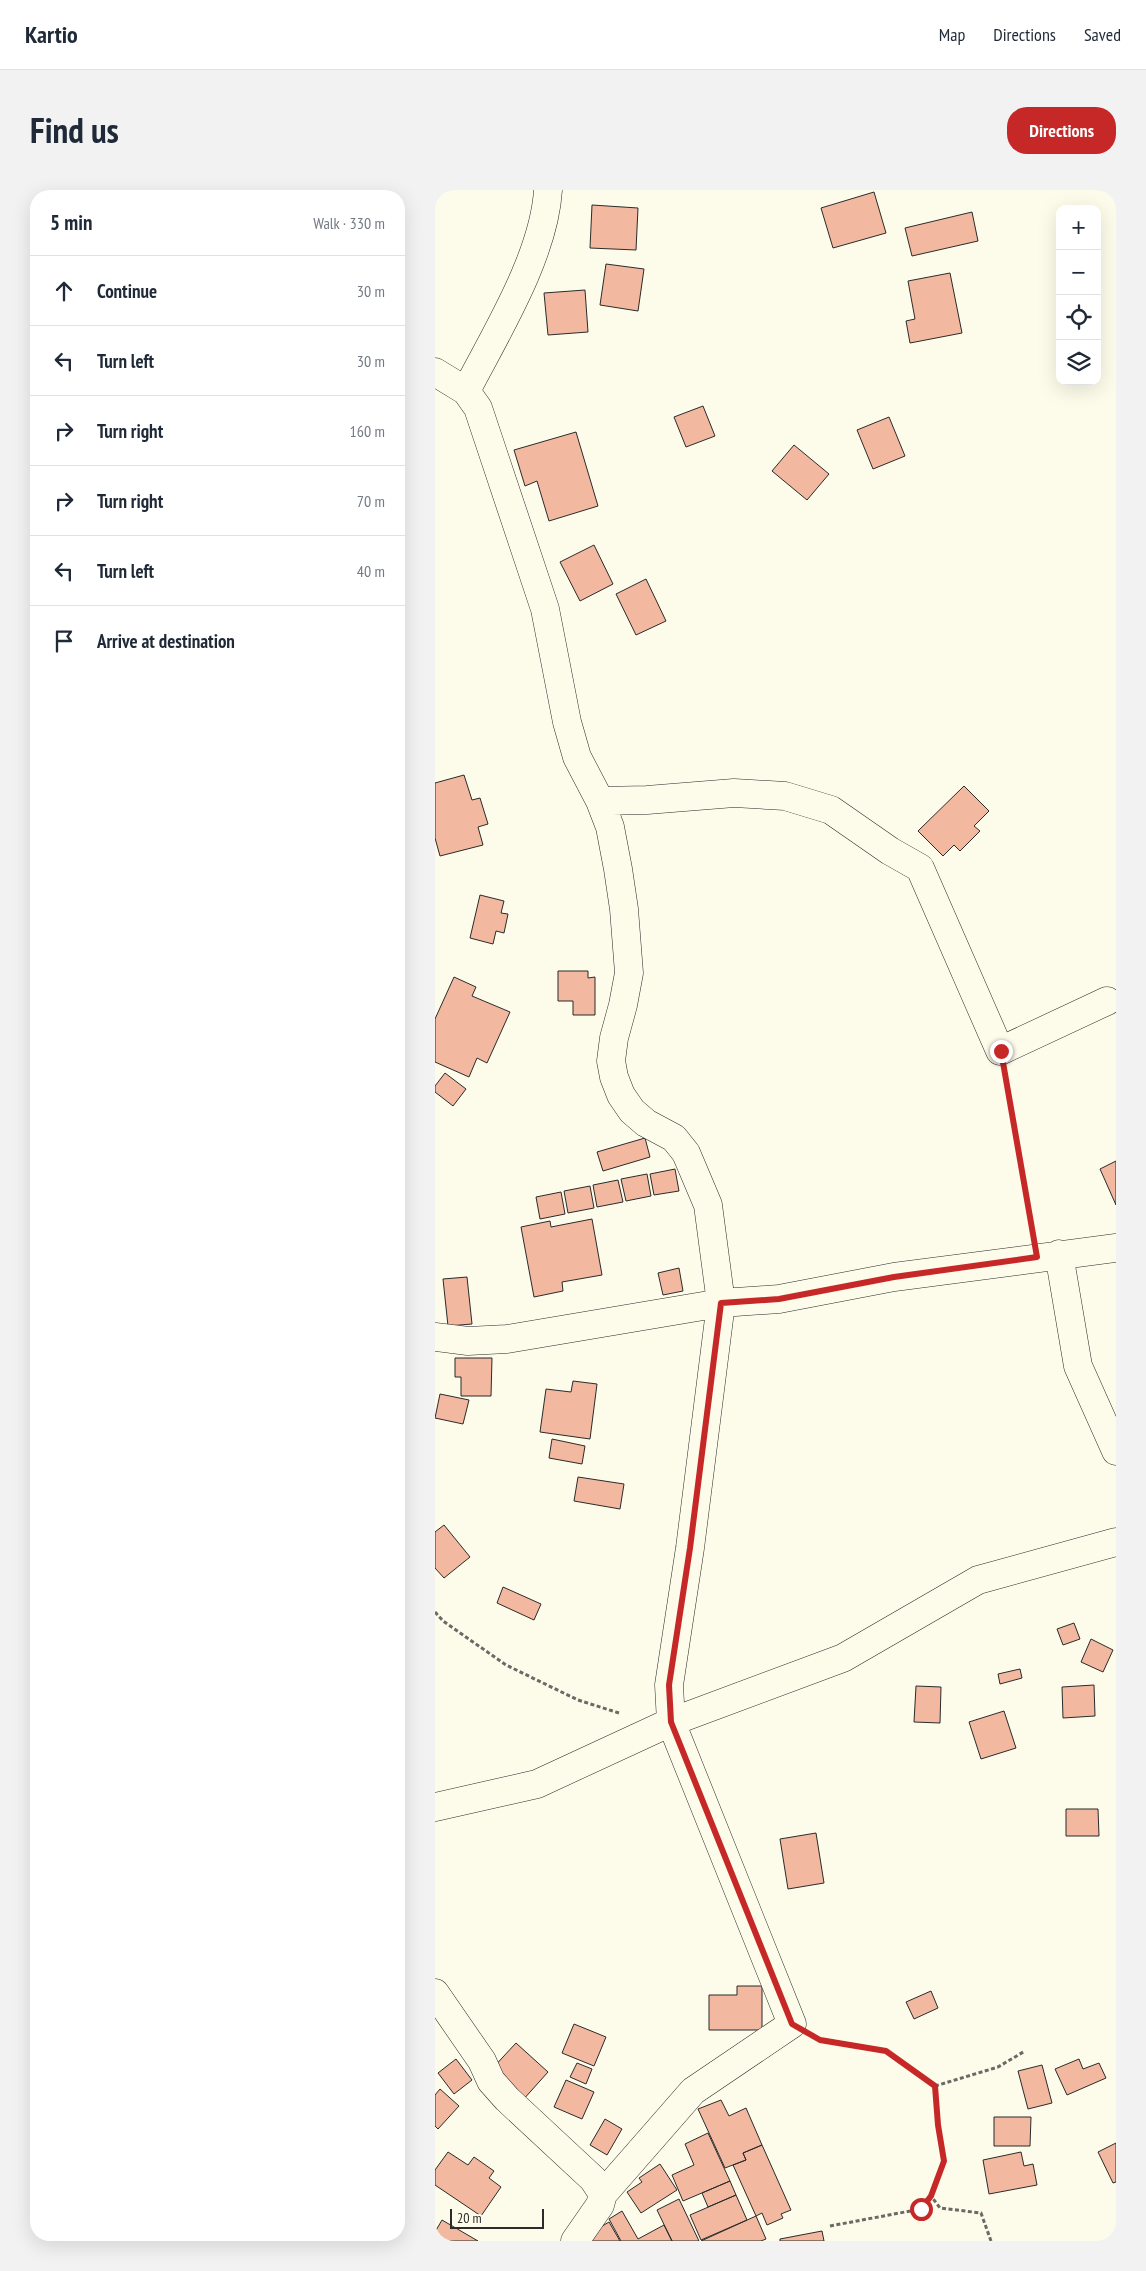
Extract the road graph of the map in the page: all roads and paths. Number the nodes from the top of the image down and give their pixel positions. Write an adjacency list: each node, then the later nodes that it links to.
1 (548, 190): 3 (street)
2 (435, 372): 3 (street)
3 (466, 391): 4 (street)
4 (600, 801): 6 (street); 9 (street)
5 (1107, 1001): 6 (street)
6 (1001, 1051): 8 (path)
7 (1116, 1248): 8 (street)
8 (1048, 1256): 9 (street); 11 (street)
9 (721, 1303): 10 (street); 14 (street)
10 (435, 1337)
11 (1116, 1451)
12 (1116, 1542): 14 (street)
13 (435, 1612): 14 (path)
14 (667, 1724): 15 (street); 17 (street)
15 (435, 1808)
16 (435, 1993): 20 (street)
17 (792, 2024): 19 (path); 20 (street)
18 (1025, 2051): 19 (path)
19 (935, 2086): 21 (path)
20 (603, 2194): 23 (street)
21 (931, 2196): 22 (path); 24 (path)
22 (830, 2226)
23 (575, 2241)
24 (991, 2241)

